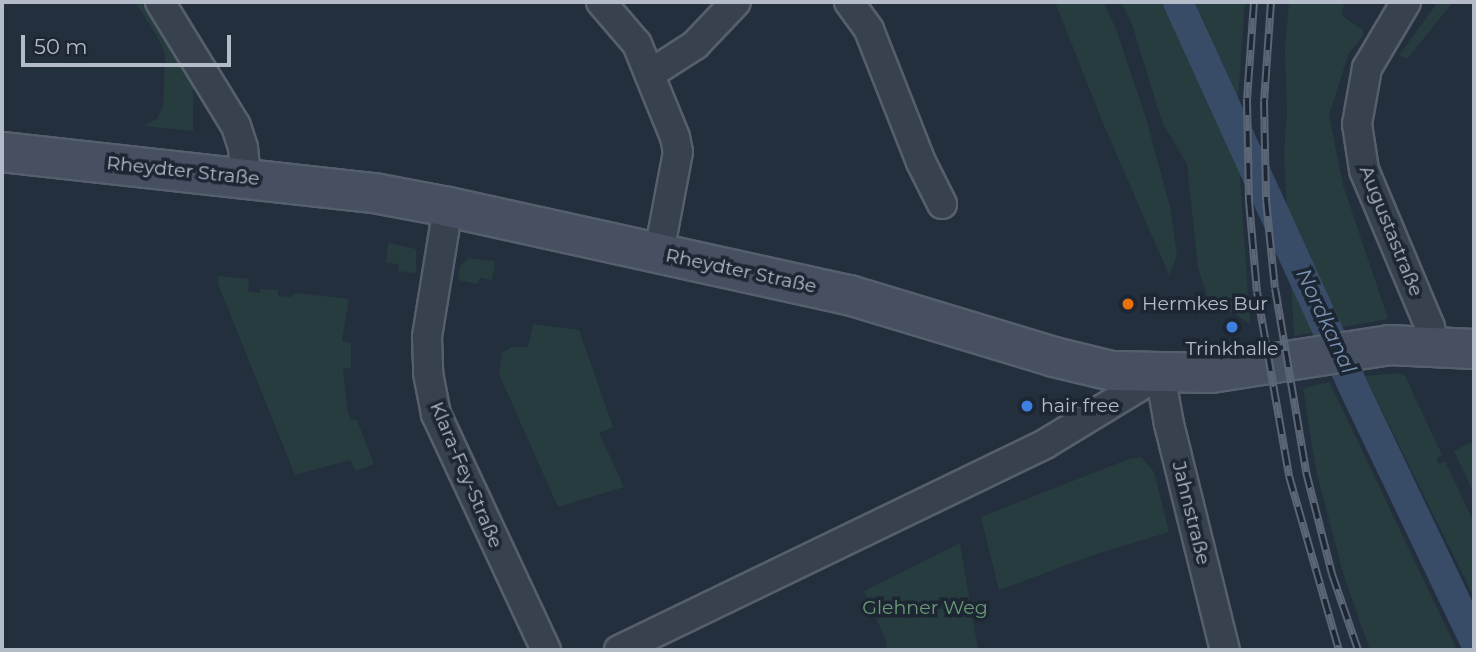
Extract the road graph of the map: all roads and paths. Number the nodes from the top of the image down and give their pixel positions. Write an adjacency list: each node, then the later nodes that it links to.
1 (160, 2): 8 (street)
2 (601, 2): 6 (street)
3 (736, 2): 6 (street)
4 (849, 2): 9 (street)
5 (1406, 2): 12 (street, Augustastraße)
6 (650, 74): 11 (street)
7 (2, 152): 8 (main road, Rheydter Straße)
8 (246, 178): 10 (main road, Rheydter Straße)
9 (942, 204)
10 (448, 207): 11 (main road, Rheydter Straße); 16 (street, Klara-Fey-Straße)
11 (659, 253): 14 (main road, Rheydter Straße)
12 (1433, 345): 13 (main road, Rheydter Straße); 14 (main road, Rheydter Straße)
13 (1474, 349)
14 (1160, 374): 15 (street); 17 (street, Jahnstraße)
15 (624, 649)
16 (546, 650)
17 (1225, 650)

